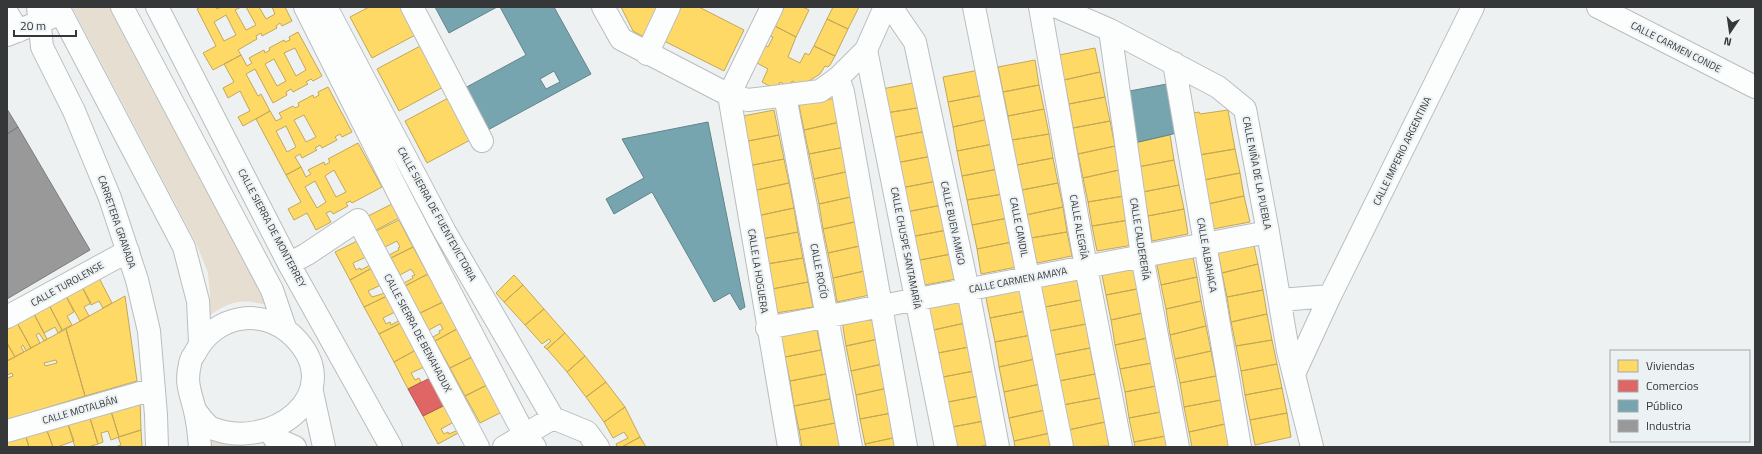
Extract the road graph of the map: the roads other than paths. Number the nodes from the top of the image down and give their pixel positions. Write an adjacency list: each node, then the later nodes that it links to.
1 (122, 7): 41 (street)
2 (157, 7): 31 (street, CALLE SIERRA DE MONTERREY)
3 (305, 7): 51 (street)
4 (326, 7): 48 (street, CALLE SIERRA DE FUENTEVICTORIA)
5 (412, 7): 26 (street)
6 (603, 7): 20 (street)
7 (669, 7): 20 (street)
8 (772, 7): 24 (street)
9 (974, 7): 33 (street, CALLE CANDIL)
10 (1040, 7): 32 (street, CALLE ALEGRÍA)
11 (1057, 7): 18 (street, CALLE NIÑA DE LA PUEBLA)
12 (1473, 7): 35 (street, CALLE IMPERIO ARGENTINA)
13 (1598, 7): 23 (street, CALLE CARMEN CONDE)
14 (887, 8): 19 (street); 34 (street, CALLE BUEN AMIGO)
15 (59, 10): 16 (street); 43 (street)
16 (39, 14): 17 (street); 29 (street, CARRETERA GRANADA)
17 (11, 26)
18 (1110, 30): 21 (street, CALLE NIÑA DE LA PUEBLA); 30 (street, CALLE CALDERERÍA)
19 (866, 50): 22 (street); 36 (street, CALLE CHUSPE SANTAMARÍA)
20 (647, 54): 24 (street)
21 (1174, 64): 27 (street, CALLE NIÑA DE LA PUEBLA); 28 (street, CALLE ALBAHACA)
22 (838, 78): 25 (street); 38 (street)
23 (1755, 86)
24 (729, 95): 25 (street); 42 (street, CALLE LA HOGUERA)
25 (785, 96): 40 (street, CALLE ROCÍO)
26 (482, 141)
27 (1268, 232): 28 (street, CALLE CARMEN AMAYA); 37 (street, CALLE NIÑA DE LA PUEBLA)
28 (1205, 245): 30 (street, CALLE CARMEN AMAYA); 70 (street, CALLE ALBAHACA)
29 (128, 251): 39 (street, CALLE TUROLENSE); 45 (street, CARRETERA GRANADA)
30 (1142, 256): 32 (street, CALLE CARMEN AMAYA); 69 (street, CALLE CALDERERÍA)
31 (289, 264): 58 (street, CALLE SIERRA DE MONTERREY); 59 (street, CALLE SIERRA DE BENAHADUX)
32 (1086, 267): 33 (street, CALLE CARMEN AMAYA); 68 (street, CALLE ALEGRÍA)
33 (1029, 278): 34 (street, CALLE CARMEN AMAYA); 67 (street, CALLE CANDIL)
34 (968, 290): 36 (street, CALLE CARMEN AMAYA); 66 (street, CALLE BUEN AMIGO)
35 (1330, 296): 37 (street); 44 (street, CALLE IMPERIO ARGENTINA)
36 (916, 300): 38 (street, CALLE CARMEN AMAYA); 65 (street, CALLE CHUSPE SANTAMARÍA)
37 (1280, 300): 44 (street, CALLE NIÑA DE LA PUEBLA)
38 (882, 306): 40 (street, CALLE CARMEN AMAYA); 64 (street)
39 (7, 317)
40 (827, 317): 42 (street, CALLE CARMEN AMAYA); 63 (street, CALLE ROCÍO)
41 (285, 328): 43 (street); 46 (street)
42 (767, 328): 62 (street, CALLE LA HOGUERA)
43 (200, 342): 47 (street)
44 (1294, 374): 53 (street, CALLE NIÑA DE LA PUEBLA)
45 (154, 389): 49 (street, CALLE MOTALBÁN); 54 (street, CARRETERA GRANADA)
46 (312, 392): 50 (street); 57 (street)
47 (195, 410): 52 (street); 55 (street)
48 (553, 418): 51 (street); 61 (street)
49 (7, 431)
50 (274, 438): 52 (street); 56 (street)
51 (530, 441): 60 (street)
52 (245, 445)
53 (1308, 446)
54 (157, 447)
55 (200, 447)
56 (296, 447)
57 (324, 447)
58 (392, 447)
59 (478, 447)
60 (504, 447)
61 (598, 447)
62 (789, 447)
63 (851, 447)
64 (906, 447)
65 (946, 447)
66 (998, 447)
67 (1062, 447)
68 (1122, 447)
69 (1178, 447)
70 (1240, 447)

